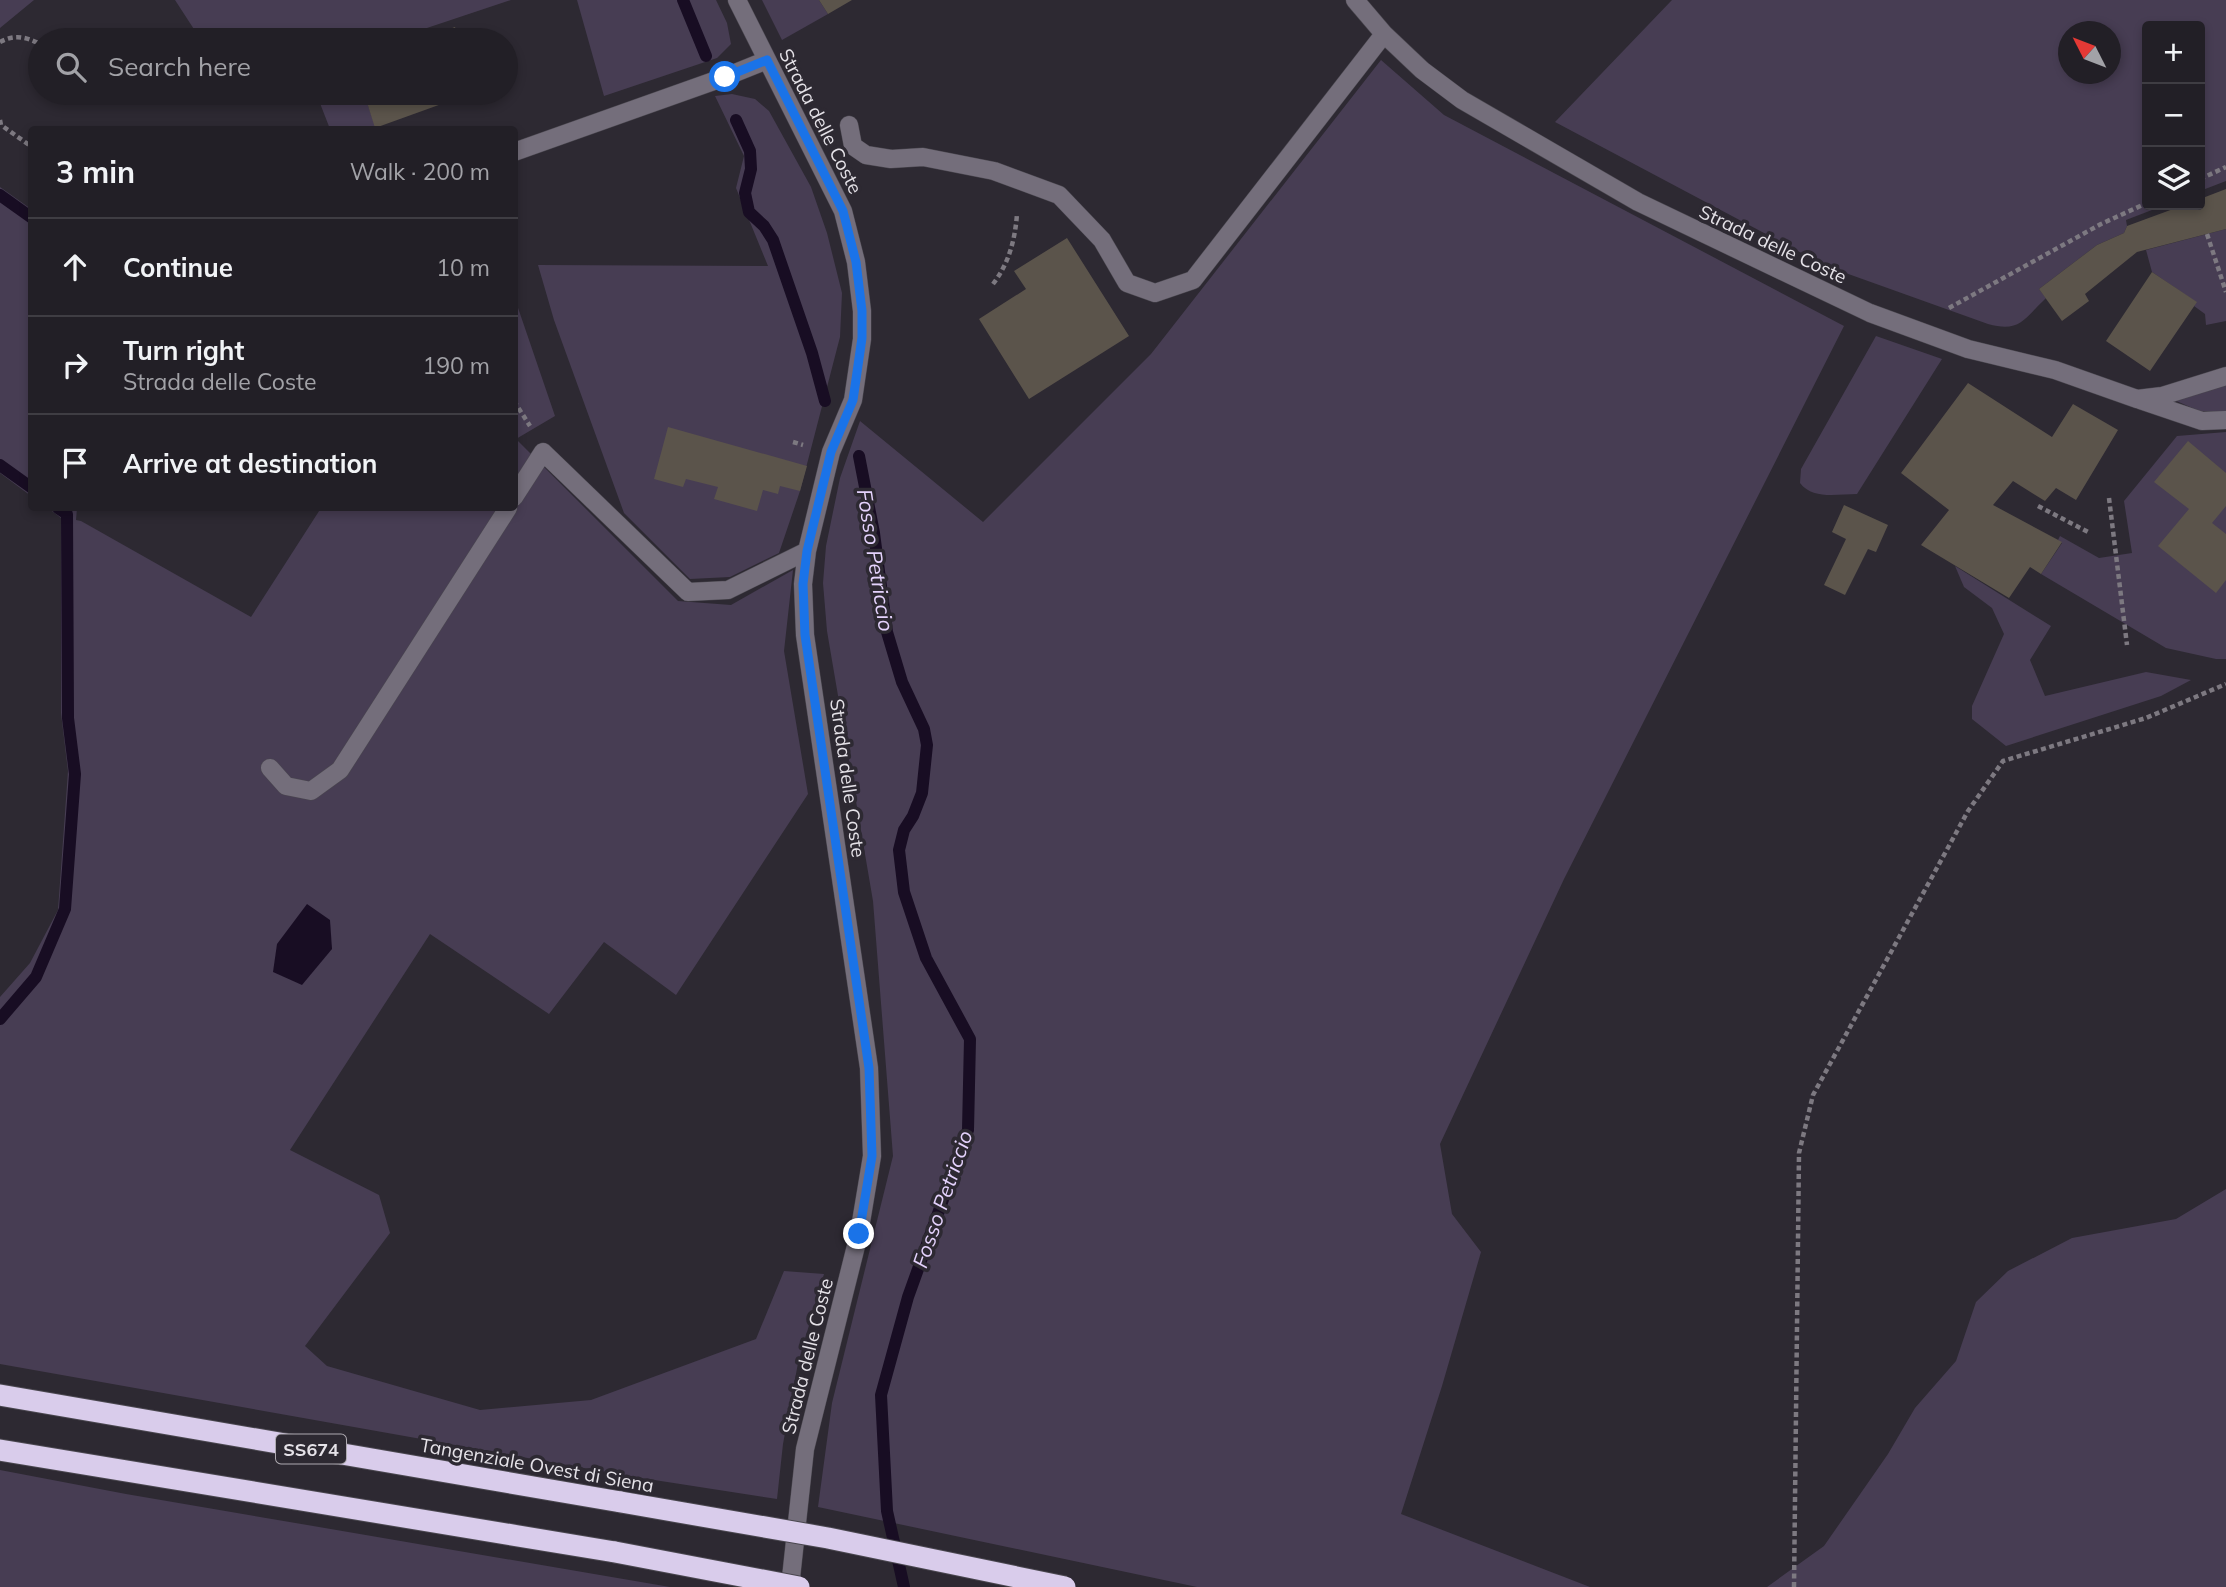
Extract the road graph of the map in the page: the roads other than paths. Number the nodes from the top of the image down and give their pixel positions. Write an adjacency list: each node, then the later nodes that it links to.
1 (737, 0): 4 (street, Strada delle Coste)
2 (1355, 0): 3 (street, Strada delle Coste)
3 (1384, 34): 5 (street); 8 (street, Strada delle Coste)
4 (767, 60): 6 (street); 12 (street, Strada delle Coste)
5 (849, 125)
6 (518, 151)
7 (2226, 376): 8 (street, Strada delle Coste)
8 (2137, 399): 9 (street)
9 (2226, 420)
10 (518, 491): 12 (street)
11 (506, 511): 13 (street)
12 (807, 551): 16 (street, Strada delle Coste)
13 (270, 768)
14 (0, 1395): 18 (highway, Tangenziale Ovest di Siena / SS674, bridge)
15 (0, 1450): 17 (highway, bridge)
16 (790, 1587)
17 (799, 1587)
18 (1065, 1587)

